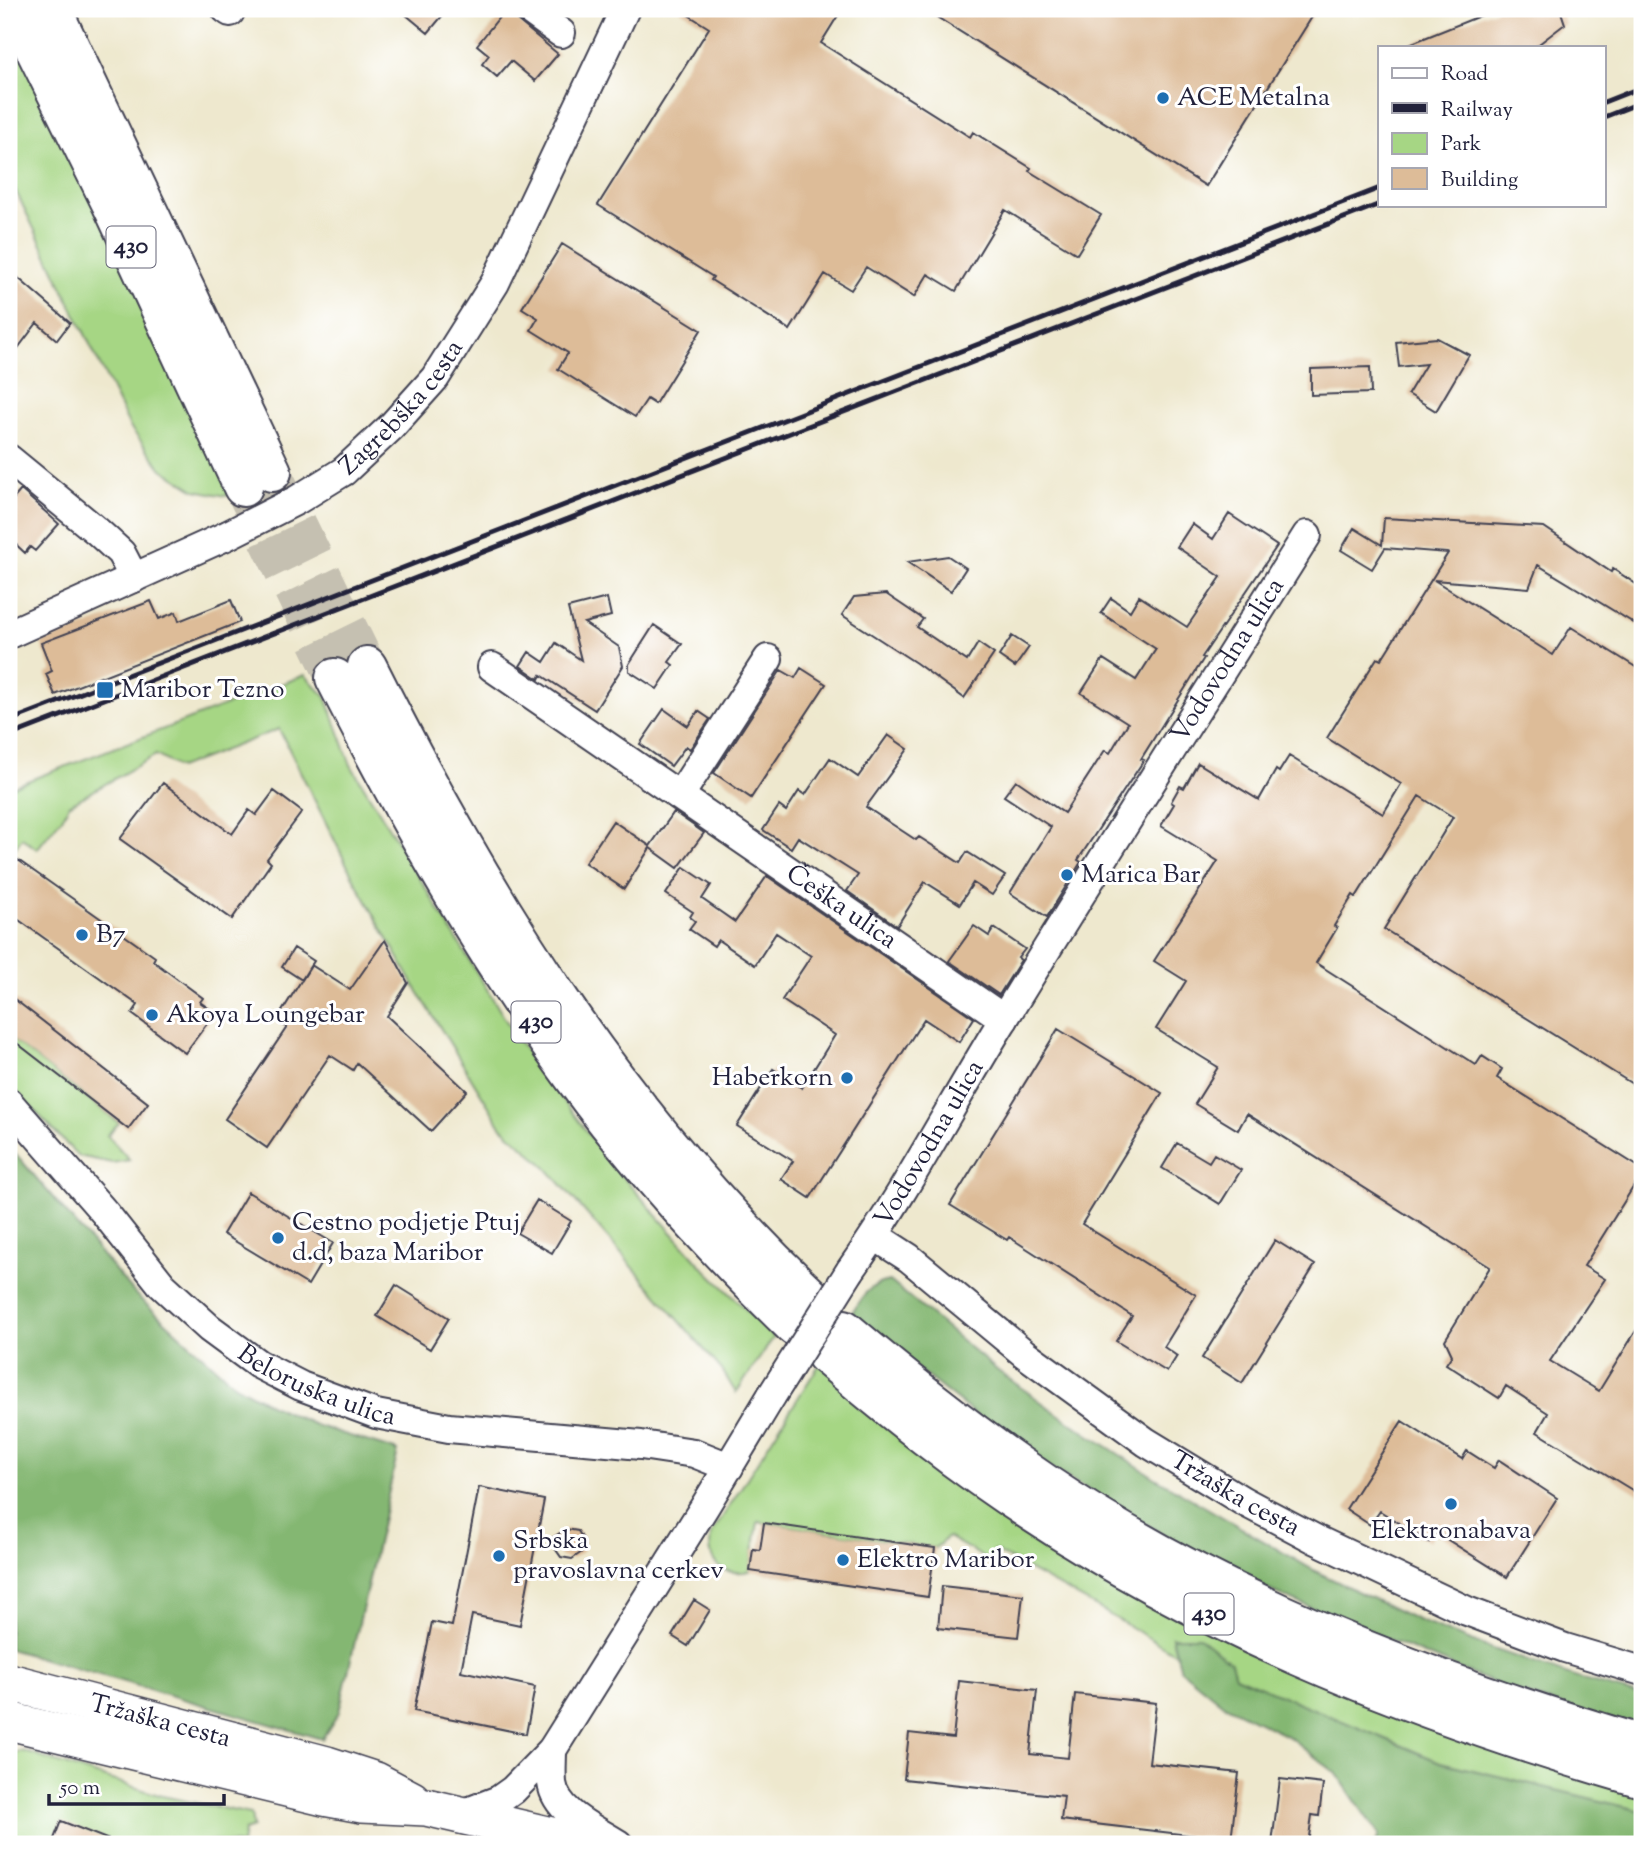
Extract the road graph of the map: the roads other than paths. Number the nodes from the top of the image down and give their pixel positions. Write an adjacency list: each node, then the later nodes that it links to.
1 (15, 9): 2 (highway, 430)
2 (52, 9)
3 (528, 9): 5 (street)
4 (625, 9): 8 (street, Zagrebška cesta, bridge)
5 (561, 33)
6 (9, 459): 8 (street)
7 (1307, 536): 14 (street, Vodovodna ulica)
8 (134, 578): 9 (street, Zagrebška cesta)
9 (9, 634)
10 (768, 659): 13 (street)
11 (492, 667): 13 (street, Češka ulica)
12 (351, 672): 17 (highway, 430)
13 (680, 795): 14 (street, Češka ulica)
14 (1004, 1019): 16 (street, Vodovodna ulica)
15 (9, 1103): 18 (street, Beloruska ulica)
16 (875, 1236): 18 (street, Vodovodna ulica, bridge); 19 (street, Tržaška cesta)
17 (803, 1312)
18 (729, 1467): 23 (street, Vodovodna ulica)
19 (1642, 1671)
20 (9, 1682): 25 (main road, Tržaška cesta)
21 (9, 1721): 25 (main road, Tržaška cesta)
22 (1642, 1745): 24 (highway, 430)
23 (552, 1750): 25 (street, Vodovodna ulica); 27 (street)
24 (1642, 1778)
25 (443, 1811): 26 (main road, Tržaška cesta)
26 (586, 1844)
27 (618, 1844)

